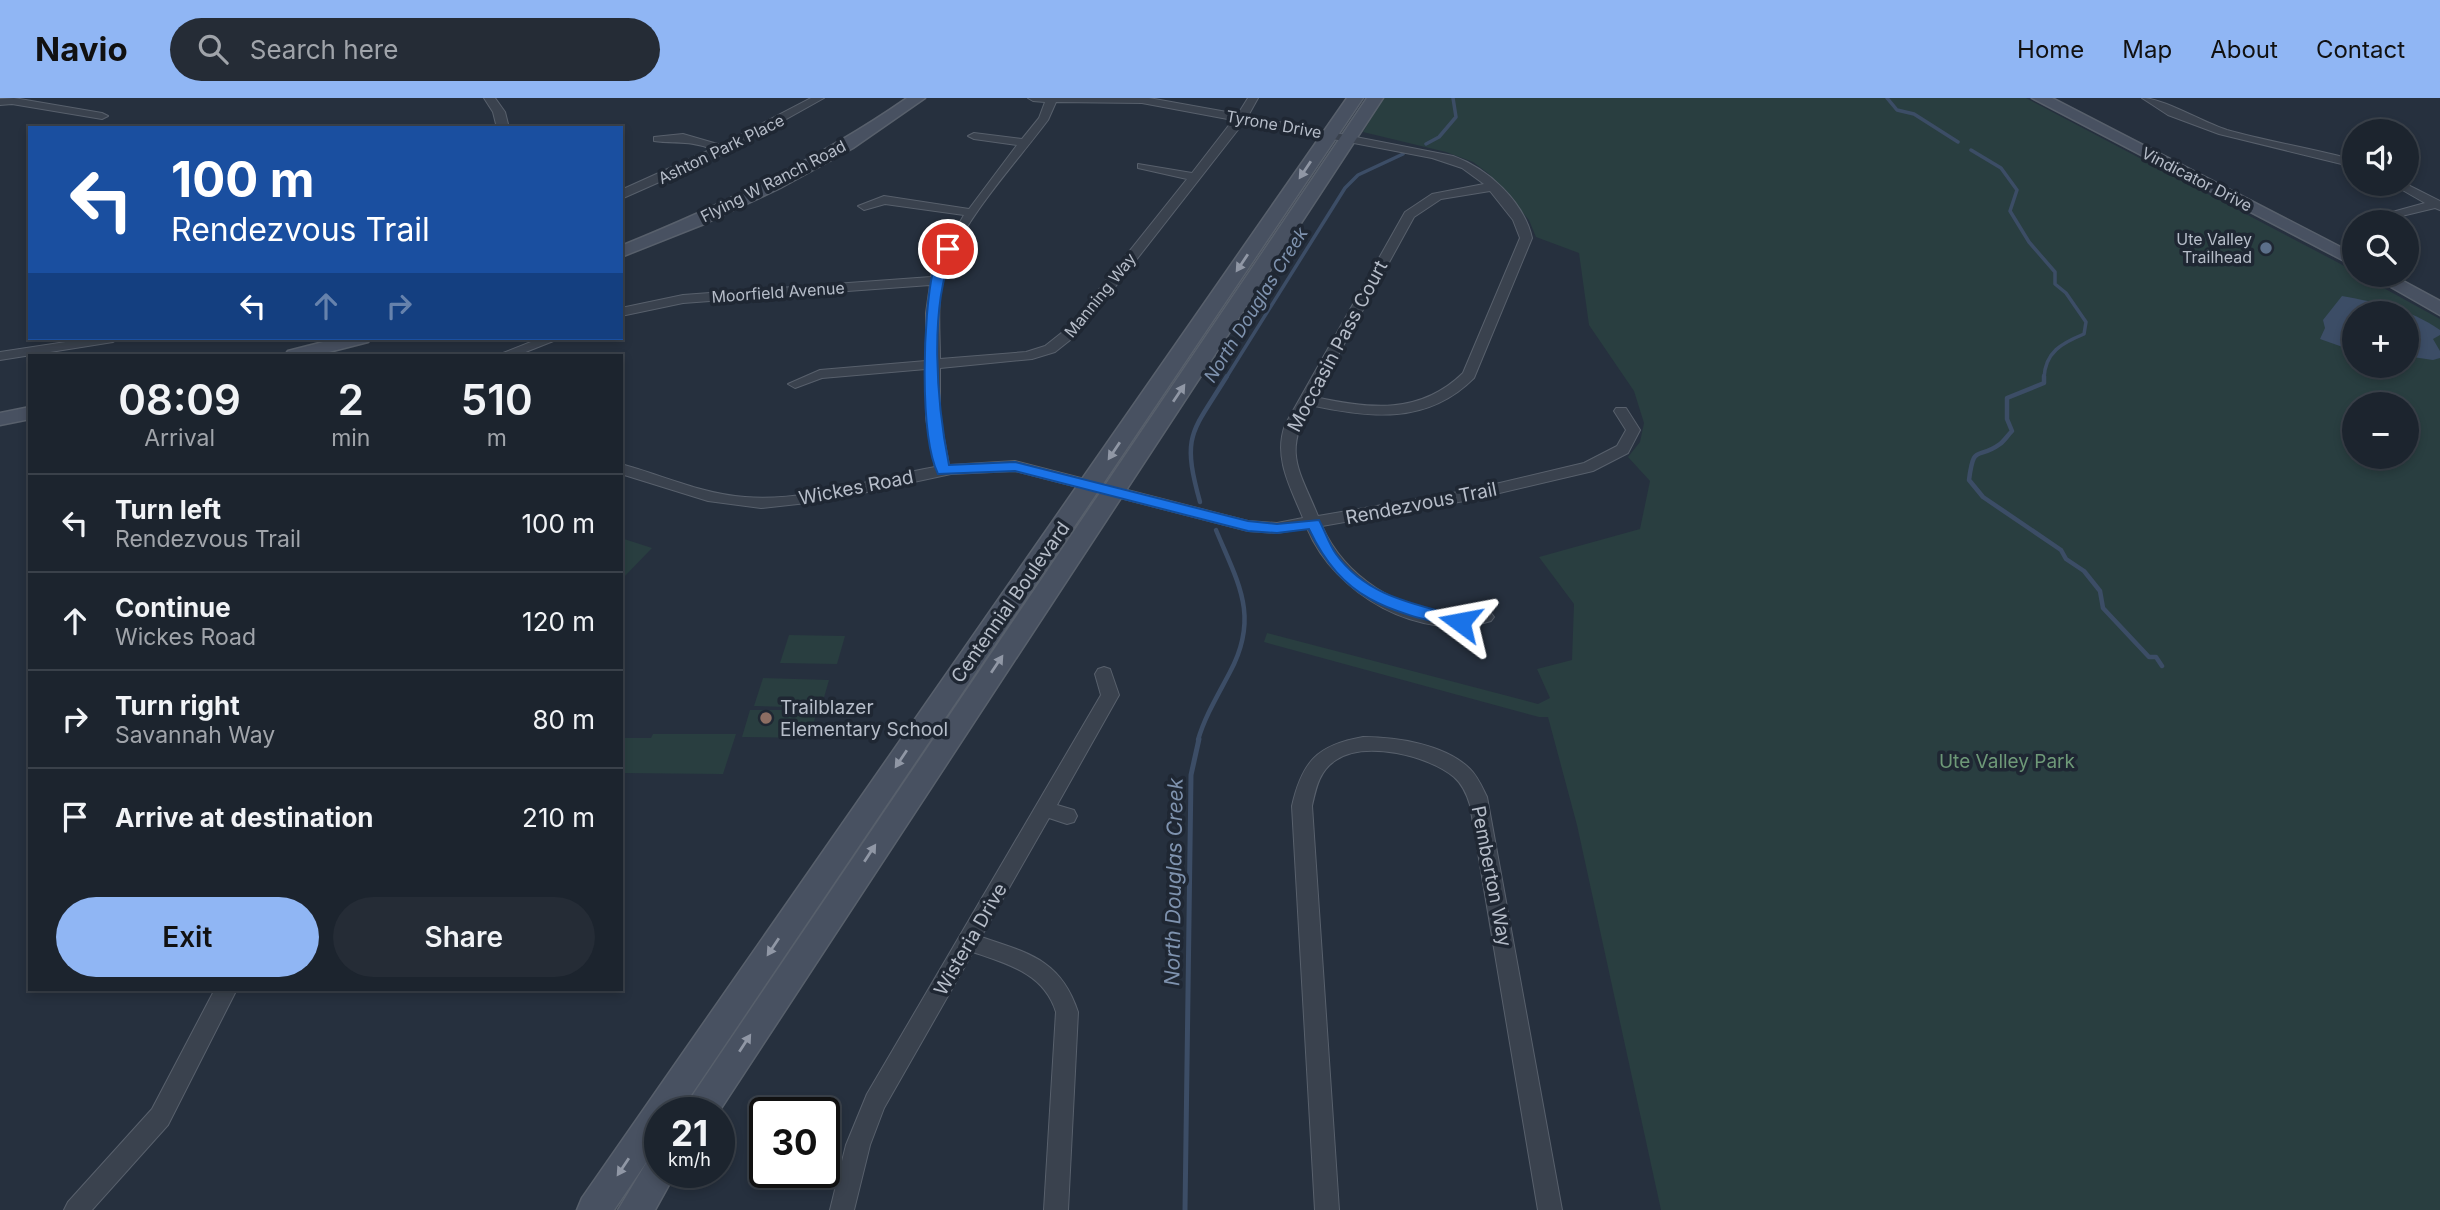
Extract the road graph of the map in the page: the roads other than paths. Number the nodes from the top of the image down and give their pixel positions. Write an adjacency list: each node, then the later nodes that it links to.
1 (489, 98): 14 (street)
2 (819, 98): 20 (street, Ashton Park Place)
3 (918, 98): 31 (main road, Flying W Ranch Road)
4 (1032, 98): 10 (street, Tyrone Drive)
5 (1253, 98): 13 (street, Manning Way)
6 (1355, 98): 15 (main road, Centennial Boulevard)
7 (1375, 98): 17 (main road, Centennial Boulevard)
8 (2039, 98): 32 (main road, Vindicator Drive)
9 (2147, 98): 21 (street)
10 (1051, 99): 13 (street, Tyrone Drive); 19 (street)
11 (0, 102): 12 (street)
12 (102, 116)
13 (1241, 118): 15 (street, Tyrone Drive); 23 (street, Manning Way)
14 (502, 126)
15 (1330, 134): 17 (street, Tyrone Drive); 51 (main road, Centennial Boulevard, one-way to 51)
16 (974, 136): 19 (street)
17 (1349, 137): 24 (street, Tyrone Drive); 51 (main road, Centennial Boulevard, one-way to 17)
18 (658, 139): 20 (street)
19 (1026, 143): 30 (street)
20 (723, 150): 25 (street, Ashton Park Place)
21 (2342, 160)
22 (1142, 166): 23 (street)
23 (1195, 177): 43 (street, Manning Way)
24 (1492, 187): 45 (street, Moccasin Pass Court); 45 (street, Tyrone Drive)
25 (623, 194)
26 (2419, 195): 27 (street)
27 (2438, 205): 29 (street)
28 (864, 206): 30 (street)
29 (2418, 210)
30 (972, 213): 33 (street)
31 (623, 251)
32 (2342, 255)
33 (937, 281): 36 (street, Moorfield Avenue); 43 (street)
34 (2401, 287): 35 (main road)
35 (2440, 309)
36 (623, 312)
37 (102, 340): 42 (street)
38 (353, 340): 41 (main road)
39 (542, 340): 40 (street)
40 (518, 344)
41 (299, 354)
42 (0, 356)
43 (933, 365): 44 (street, Manning Way); 50 (street)
44 (795, 384)
45 (1306, 400): 52 (street, Moccasin Pass Court)
46 (1621, 411): 52 (street, Rendezvous Trail)
47 (28, 414): 48 (main road)
48 (0, 419)
49 (623, 470): 50 (street, Wickes Road)
50 (943, 471): 51 (street, Wickes Road)
51 (1103, 487): 52 (street, Rendezvous Trail); 59 (main road, Centennial Boulevard, one-way to 51); 62 (main road, Centennial Boulevard, one-way to 62)
52 (1314, 524): 53 (street, Moccasin Pass Court)
53 (1485, 617)
54 (1104, 674): 55 (street, Wisteria Drive)
55 (1045, 809): 56 (street); 57 (street, Wisteria Drive)
56 (1067, 816)
57 (969, 942): 64 (street, Wisteria Drive); 65 (street)
58 (225, 991): 61 (street)
59 (709, 1097)
60 (649, 1188): 63 (main road)
61 (76, 1210)
62 (594, 1210)
63 (635, 1210)
64 (842, 1210)
65 (1056, 1210)
66 (1327, 1210): 67 (street, Pemberton Way)
67 (1550, 1210)

